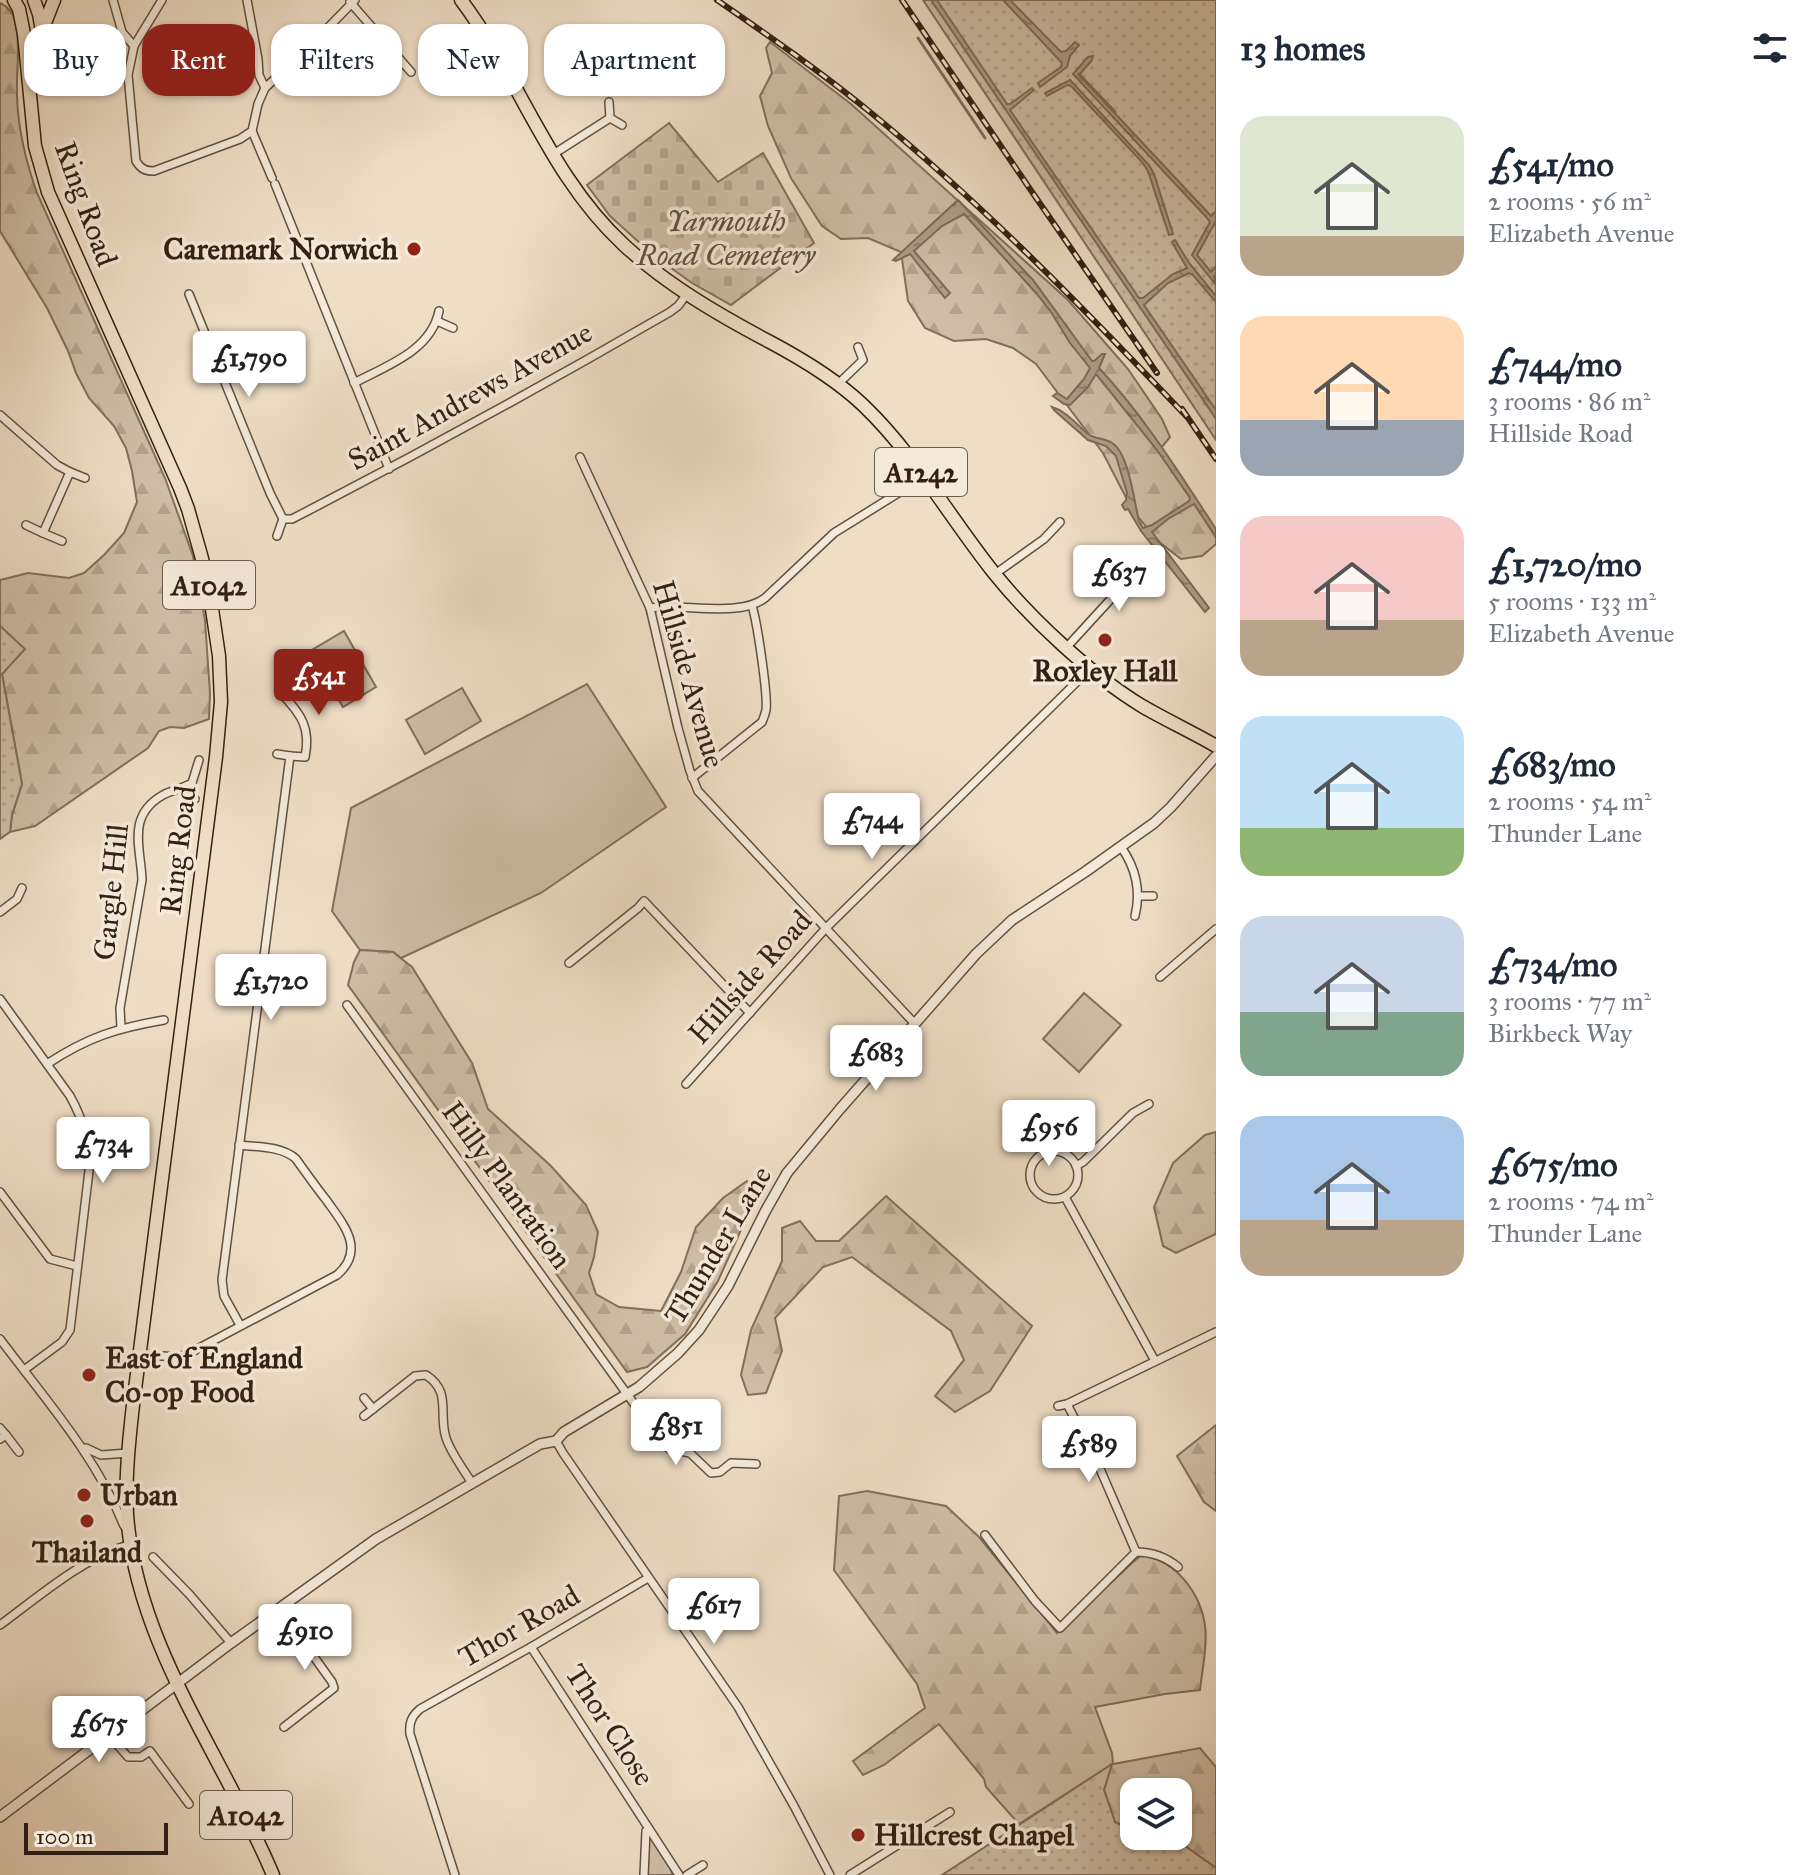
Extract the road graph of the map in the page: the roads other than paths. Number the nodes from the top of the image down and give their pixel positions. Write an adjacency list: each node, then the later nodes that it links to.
1 (54, 0): 10 (main road, A1042)
2 (113, 0): 11 (street)
3 (162, 0): 11 (street)
4 (247, 0): 13 (street)
5 (461, 0): 19 (main road, A1242)
6 (351, 1): 12 (street); 13 (street)
7 (25, 2): 8 (main road, Ring Road / A1042); 9 (main road, Ring Road / A1042)
8 (30, 24)
9 (41, 24)
10 (45, 24)
11 (134, 46): 18 (street)
12 (411, 72)
13 (265, 88): 18 (street)
14 (30, 96): 86 (main road, Ring Road / A1042)
15 (609, 102): 16 (street)
16 (610, 118): 17 (street); 19 (street)
17 (622, 125)
18 (252, 131): 26 (street)
19 (552, 155): 21 (main road, A1242)
20 (189, 294): 34 (street)
21 (687, 294): 27 (main road, A1242); 30 (street, Saint Andrews Avenue)
22 (439, 311): 23 (street)
23 (437, 321): 24 (street); 26 (street)
24 (453, 328)
25 (858, 347): 27 (street)
26 (354, 383): 30 (street)
27 (837, 385): 32 (main road, A1242)
28 (0, 415): 31 (street)
29 (580, 457): 45 (street, Hillside Avenue)
30 (389, 469): 34 (street, Saint Andrews Avenue)
31 (70, 472): 33 (street); 37 (street)
32 (924, 477): 40 (main road, A1242); 44 (street)
33 (85, 478)
34 (283, 519): 38 (street)
35 (1060, 522): 40 (street)
36 (26, 525): 37 (street)
37 (43, 533): 39 (street)
38 (277, 536)
39 (62, 541)
40 (995, 574): 46 (main road, A1242)
41 (1107, 577): 42 (street)
42 (1120, 589): 43 (street); 46 (street)
43 (1128, 597)
44 (752, 606): 45 (street); 54 (street)
45 (650, 608): 54 (street, Hillside Avenue)
46 (1066, 648): 47 (main road, A1242)
47 (1091, 668): 49 (main road, A1242); 63 (street, Hillside Road)
48 (282, 694): 51 (street)
49 (1216, 746)
50 (277, 754): 51 (street)
51 (290, 756): 78 (street)
52 (1216, 756): 57 (street, Thunder Lane)
53 (199, 760): 55 (street)
54 (692, 778): 63 (street, Hillside Avenue)
55 (186, 786): 56 (street); 72 (street, Gargle Hill)
56 (195, 799)
57 (1121, 847): 59 (street); 71 (street, Thunder Lane)
58 (22, 888): 61 (street)
59 (1138, 896): 60 (street); 62 (street)
60 (1153, 896)
61 (0, 912)
62 (1135, 916)
63 (826, 928): 69 (street, Hillside Road); 71 (street, Hillside Avenue)
64 (1216, 929): 66 (street)
65 (569, 963): 69 (street)
66 (1160, 977)
67 (0, 999): 73 (street)
68 (347, 1005): 89 (street, Hilly Plantation)
69 (750, 1013): 74 (street, Hillside Road)
70 (164, 1020): 72 (street)
71 (915, 1024): 89 (street, Thunder Lane)
72 (121, 1028): 73 (street)
73 (47, 1064): 82 (street)
74 (686, 1084)
75 (1131, 1102): 77 (street)
76 (1149, 1104): 77 (street)
77 (1137, 1111): 79 (street)
78 (239, 1145): 83 (street); 83 (street)
79 (1076, 1166): 81 (street); 81 (street)
80 (0, 1192): 82 (street)
81 (1065, 1197): 87 (street)
82 (77, 1266): 88 (street)
83 (240, 1325): 86 (street)
84 (1216, 1332): 87 (street)
85 (0, 1339): 88 (street)
86 (139, 1354): 100 (main road, Ring Road / A1042)
87 (1155, 1361): 91 (street)
88 (24, 1370): 98 (street)
89 (627, 1394): 97 (street, Thunder Lane); 101 (street, Hilly Plantation)
90 (364, 1398): 93 (street)
91 (1067, 1404): 92 (street); 105 (street)
92 (1058, 1406)
93 (373, 1409): 94 (street); 102 (street)
94 (364, 1416)
95 (0, 1428): 96 (street)
96 (3, 1437): 99 (street)
97 (556, 1441): 102 (street, Thunder Lane); 108 (street)
98 (81, 1444): 100 (street); 104 (street)
99 (19, 1452)
100 (128, 1453): 104 (main road, Ring Road / A1042)
101 (748, 1473)
102 (472, 1483): 109 (street, Thunder Lane)
103 (985, 1535): 105 (street)
104 (131, 1544): 110 (street); 113 (main road, Ring Road / A1042)
105 (1136, 1552): 107 (street)
106 (153, 1557): 111 (street)
107 (1178, 1567)
108 (648, 1578): 112 (street, Thor Road); 126 (street)
109 (279, 1608): 111 (street, Thunder Lane); 114 (street)
110 (0, 1625)
111 (231, 1643): 113 (street, Thunder Lane)
112 (531, 1647): 119 (street, Thor Close); 122 (street, Thor Road)
113 (177, 1683): 115 (street, Thunder Lane); 121 (main road, A1042)
114 (284, 1727)
115 (109, 1735): 116 (street); 118 (street, Thunder Lane)
116 (189, 1804)
117 (950, 1812): 127 (street)
118 (0, 1817)
119 (649, 1829): 123 (street, Thor Close); 124 (street, Thor Close)
120 (703, 1865): 125 (street)
121 (273, 1875)
122 (455, 1875)
123 (644, 1875)
124 (679, 1875)
125 (687, 1875)
126 (830, 1875)
127 (850, 1875)

